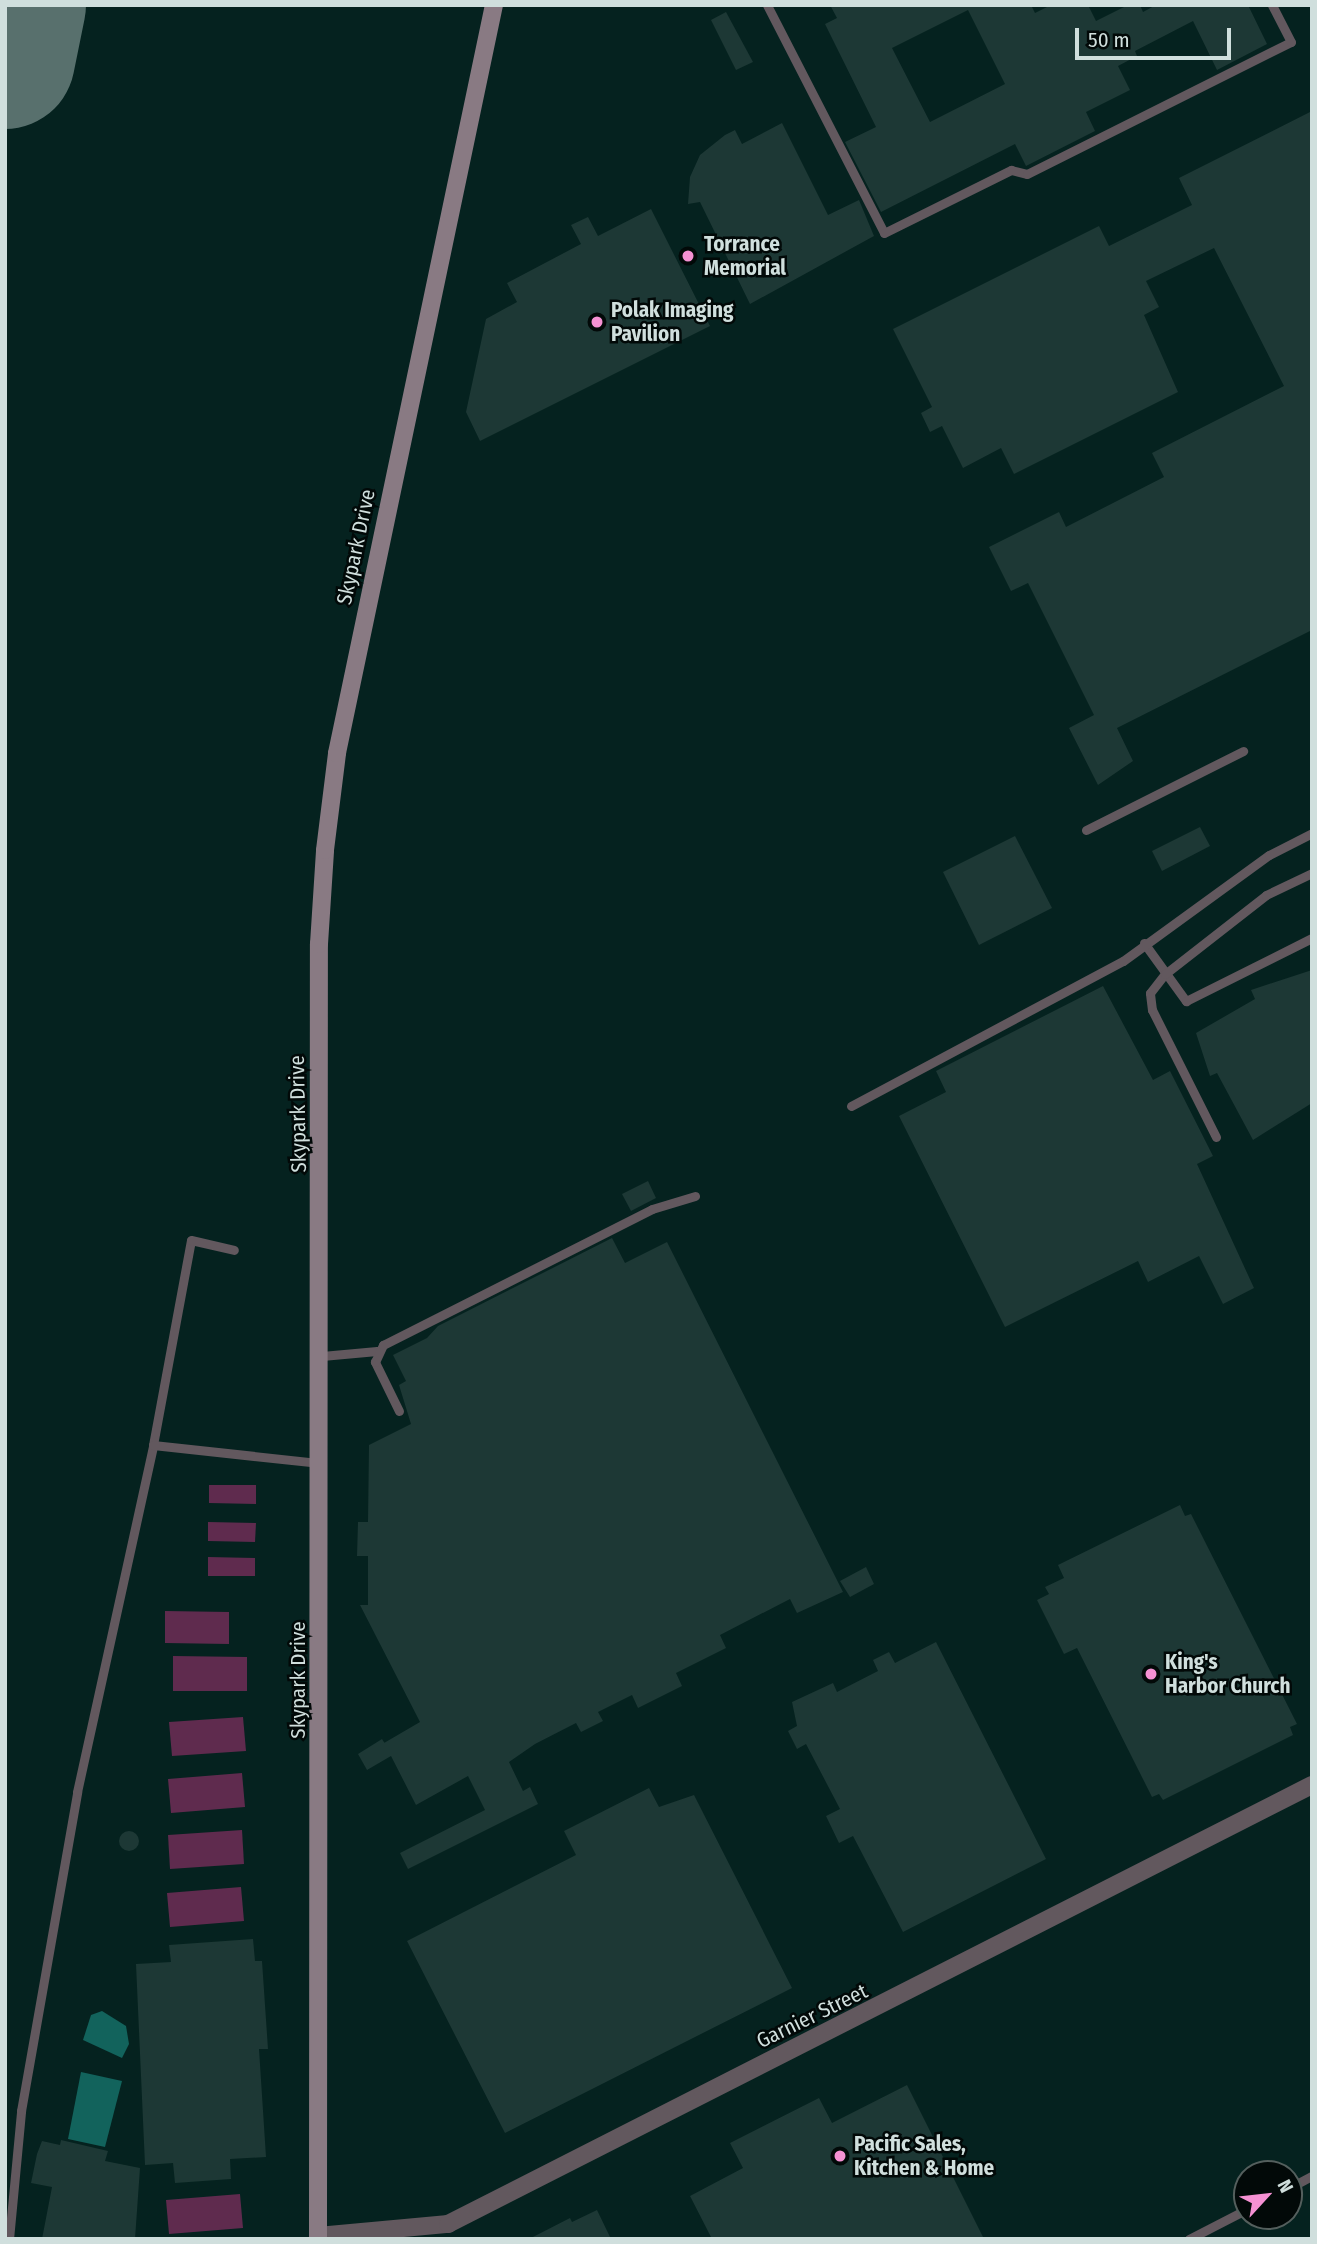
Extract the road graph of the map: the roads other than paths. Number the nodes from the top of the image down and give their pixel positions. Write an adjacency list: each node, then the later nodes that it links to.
1 (494, 5): 16 (main road, Skypark Drive)
2 (766, 5): 3 (lane)
3 (1272, 5)
4 (1243, 751): 5 (lane)
5 (1086, 830)
6 (1312, 833): 9 (lane)
7 (1312, 873): 10 (lane)
8 (1312, 938): 10 (lane)
9 (1144, 943): 10 (lane); 11 (lane)
10 (1165, 974): 12 (lane)
11 (851, 1106)
12 (1216, 1137)
13 (695, 1196): 15 (lane)
14 (234, 1250): 18 (lane)
15 (377, 1351): 16 (lane); 17 (lane)
16 (322, 1356): 19 (main road, Skypark Drive)
17 (399, 1411)
18 (153, 1445): 19 (lane); 24 (lane)
19 (321, 1463): 22 (main road, Skypark Drive)
20 (1312, 1785): 22 (street, Garnier Street)
21 (1233, 2217): 23 (lane)
22 (318, 2238)
23 (1194, 2238)
24 (9, 2239)

